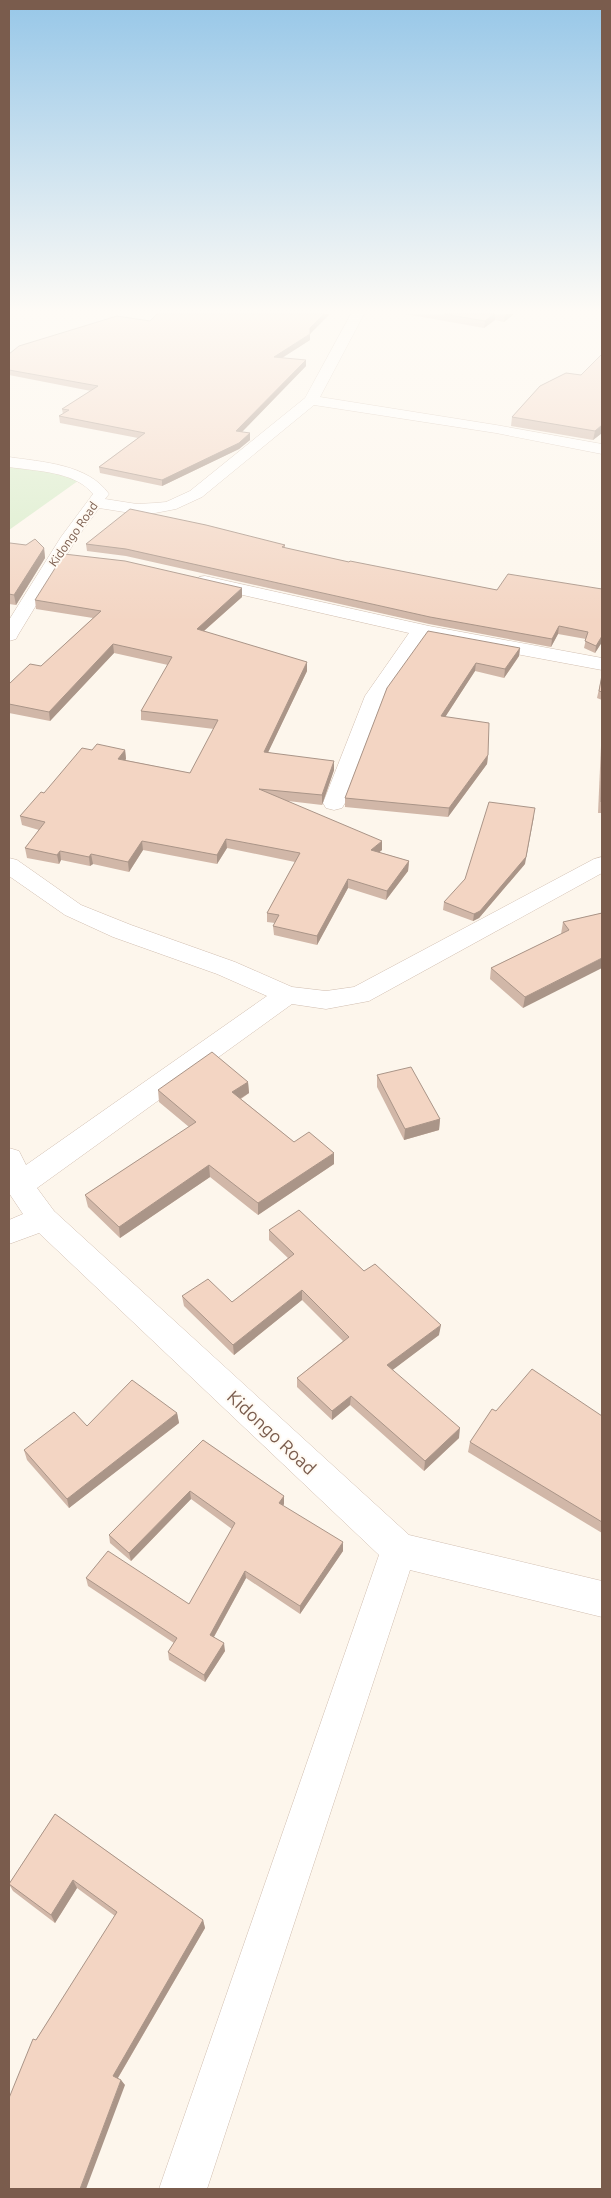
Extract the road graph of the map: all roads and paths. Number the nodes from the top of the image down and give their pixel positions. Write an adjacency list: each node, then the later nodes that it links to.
1 (291, 417): 5 (street)
2 (417, 417): 3 (street)
3 (602, 449)
4 (9, 462): 5 (street, Kidongo Road)
5 (96, 503): 6 (street, Kidongo Road)
6 (59, 554): 7 (street); 10 (street, Kidongo Road)
7 (78, 556)
8 (192, 578): 9 (street)
9 (420, 630): 11 (street); 12 (street)
10 (9, 635)
11 (602, 664)
12 (334, 803)
13 (602, 864): 15 (street)
14 (9, 865): 15 (street)
15 (287, 994): 16 (street)
16 (14, 1172): 17 (street, Kidongo Road)
17 (43, 1219): 18 (street); 19 (street, Kidongo Road)
18 (9, 1232)
19 (399, 1550): 20 (street, Kidongo Road); 21 (street)
20 (602, 1599)
21 (183, 2189)

